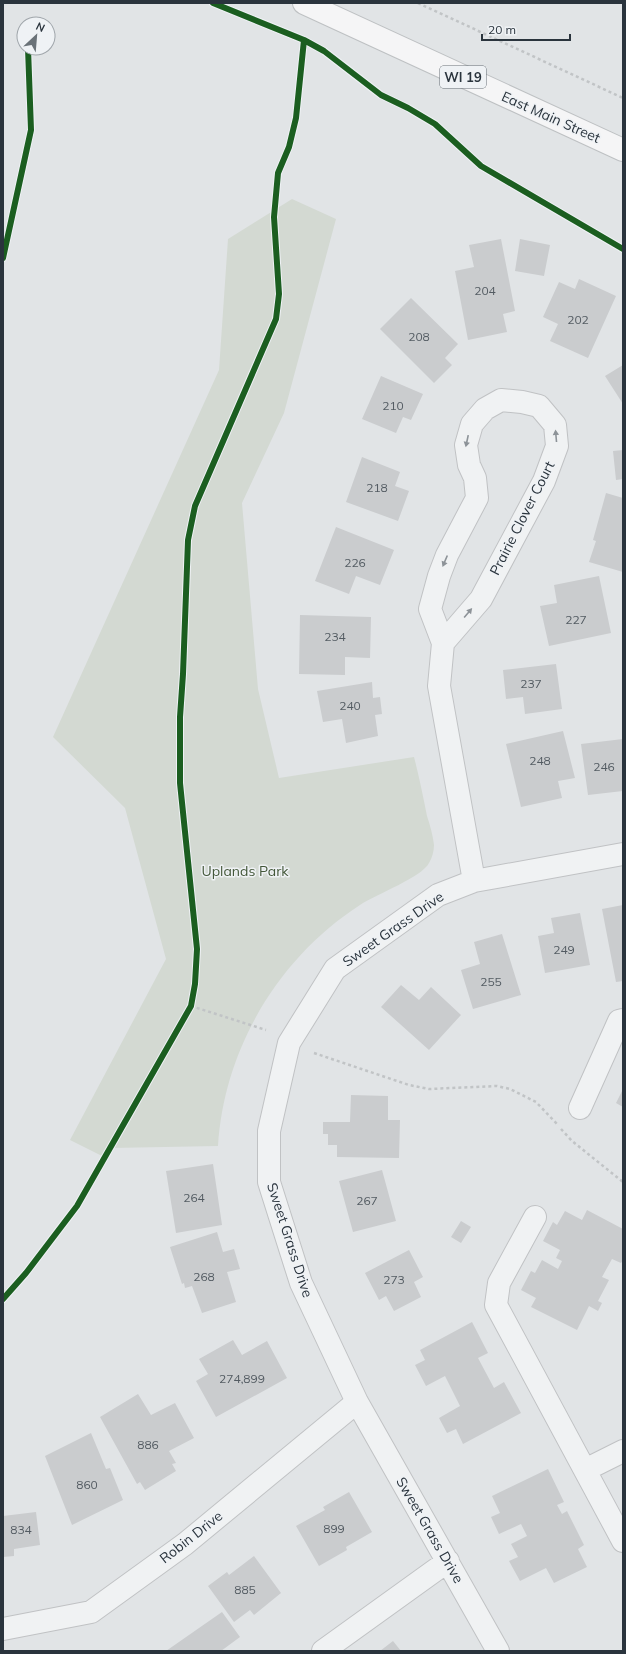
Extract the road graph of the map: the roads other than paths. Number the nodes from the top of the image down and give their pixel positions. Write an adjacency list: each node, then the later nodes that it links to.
1 (304, 3): 2 (main road, East Main Street / WI 19)
2 (623, 150)
3 (443, 643): 3 (street, Prairie Clover Court, one-way to 3); 5 (street, Prairie Clover Court)
4 (623, 854): 5 (street, Sweet Grass Drive)
5 (474, 881): 9 (street, Sweet Grass Drive)
6 (623, 1020): 7 (street)
7 (580, 1108)
8 (535, 1217): 11 (street)
9 (357, 1402): 13 (street, Sweet Grass Drive); 14 (street, Robin Drive)
10 (623, 1451): 11 (street)
11 (585, 1470): 12 (street)
12 (623, 1541)
13 (448, 1561): 15 (street); 16 (street, Sweet Grass Drive)
14 (3, 1629)
15 (323, 1651)
16 (498, 1651)

